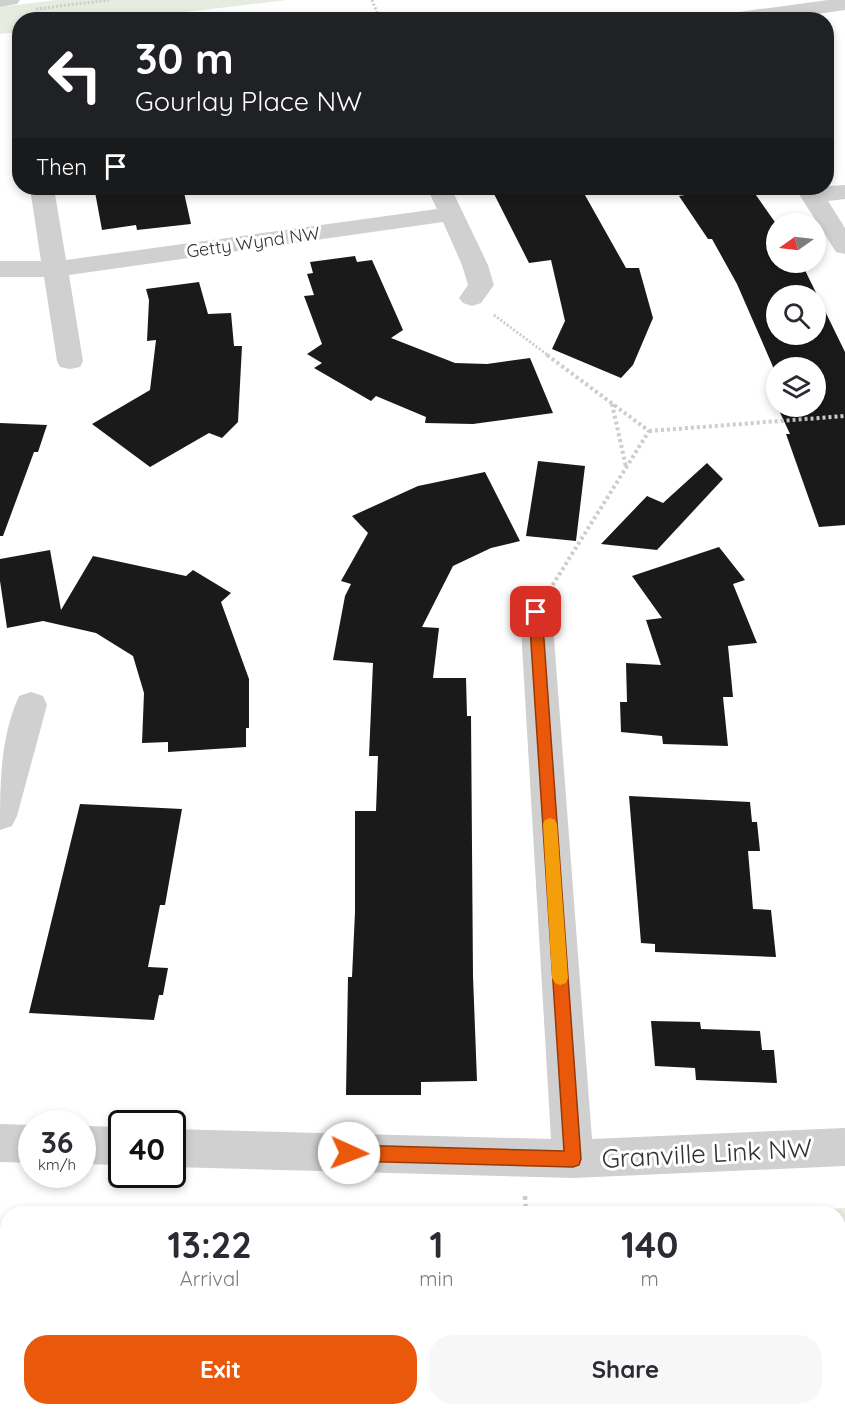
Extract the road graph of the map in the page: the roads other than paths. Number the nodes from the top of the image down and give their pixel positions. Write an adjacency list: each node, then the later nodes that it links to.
1 (10, 0): 2 (street)
2 (0, 1)
3 (845, 4): 4 (street)
4 (784, 12)
5 (43, 195): 11 (street)
6 (442, 195): 8 (street)
7 (812, 195): 9 (street)
8 (451, 214): 11 (street, Getty Wynd NW); 13 (street)
9 (845, 247)
10 (0, 269): 11 (street, Getty Wynd NW)
11 (54, 269): 12 (street, Getty Wynd NW); 14 (street)
12 (0, 285)
13 (472, 298)
14 (70, 361)
15 (536, 612): 22 (street)
16 (31, 705): 17 (street)
17 (0, 816)
18 (0, 1143): 19 (street)
19 (18, 1144)
20 (845, 1147): 22 (street, Granville Link NW)
21 (186, 1148): 22 (street, Granville Link NW)
22 (573, 1159)

